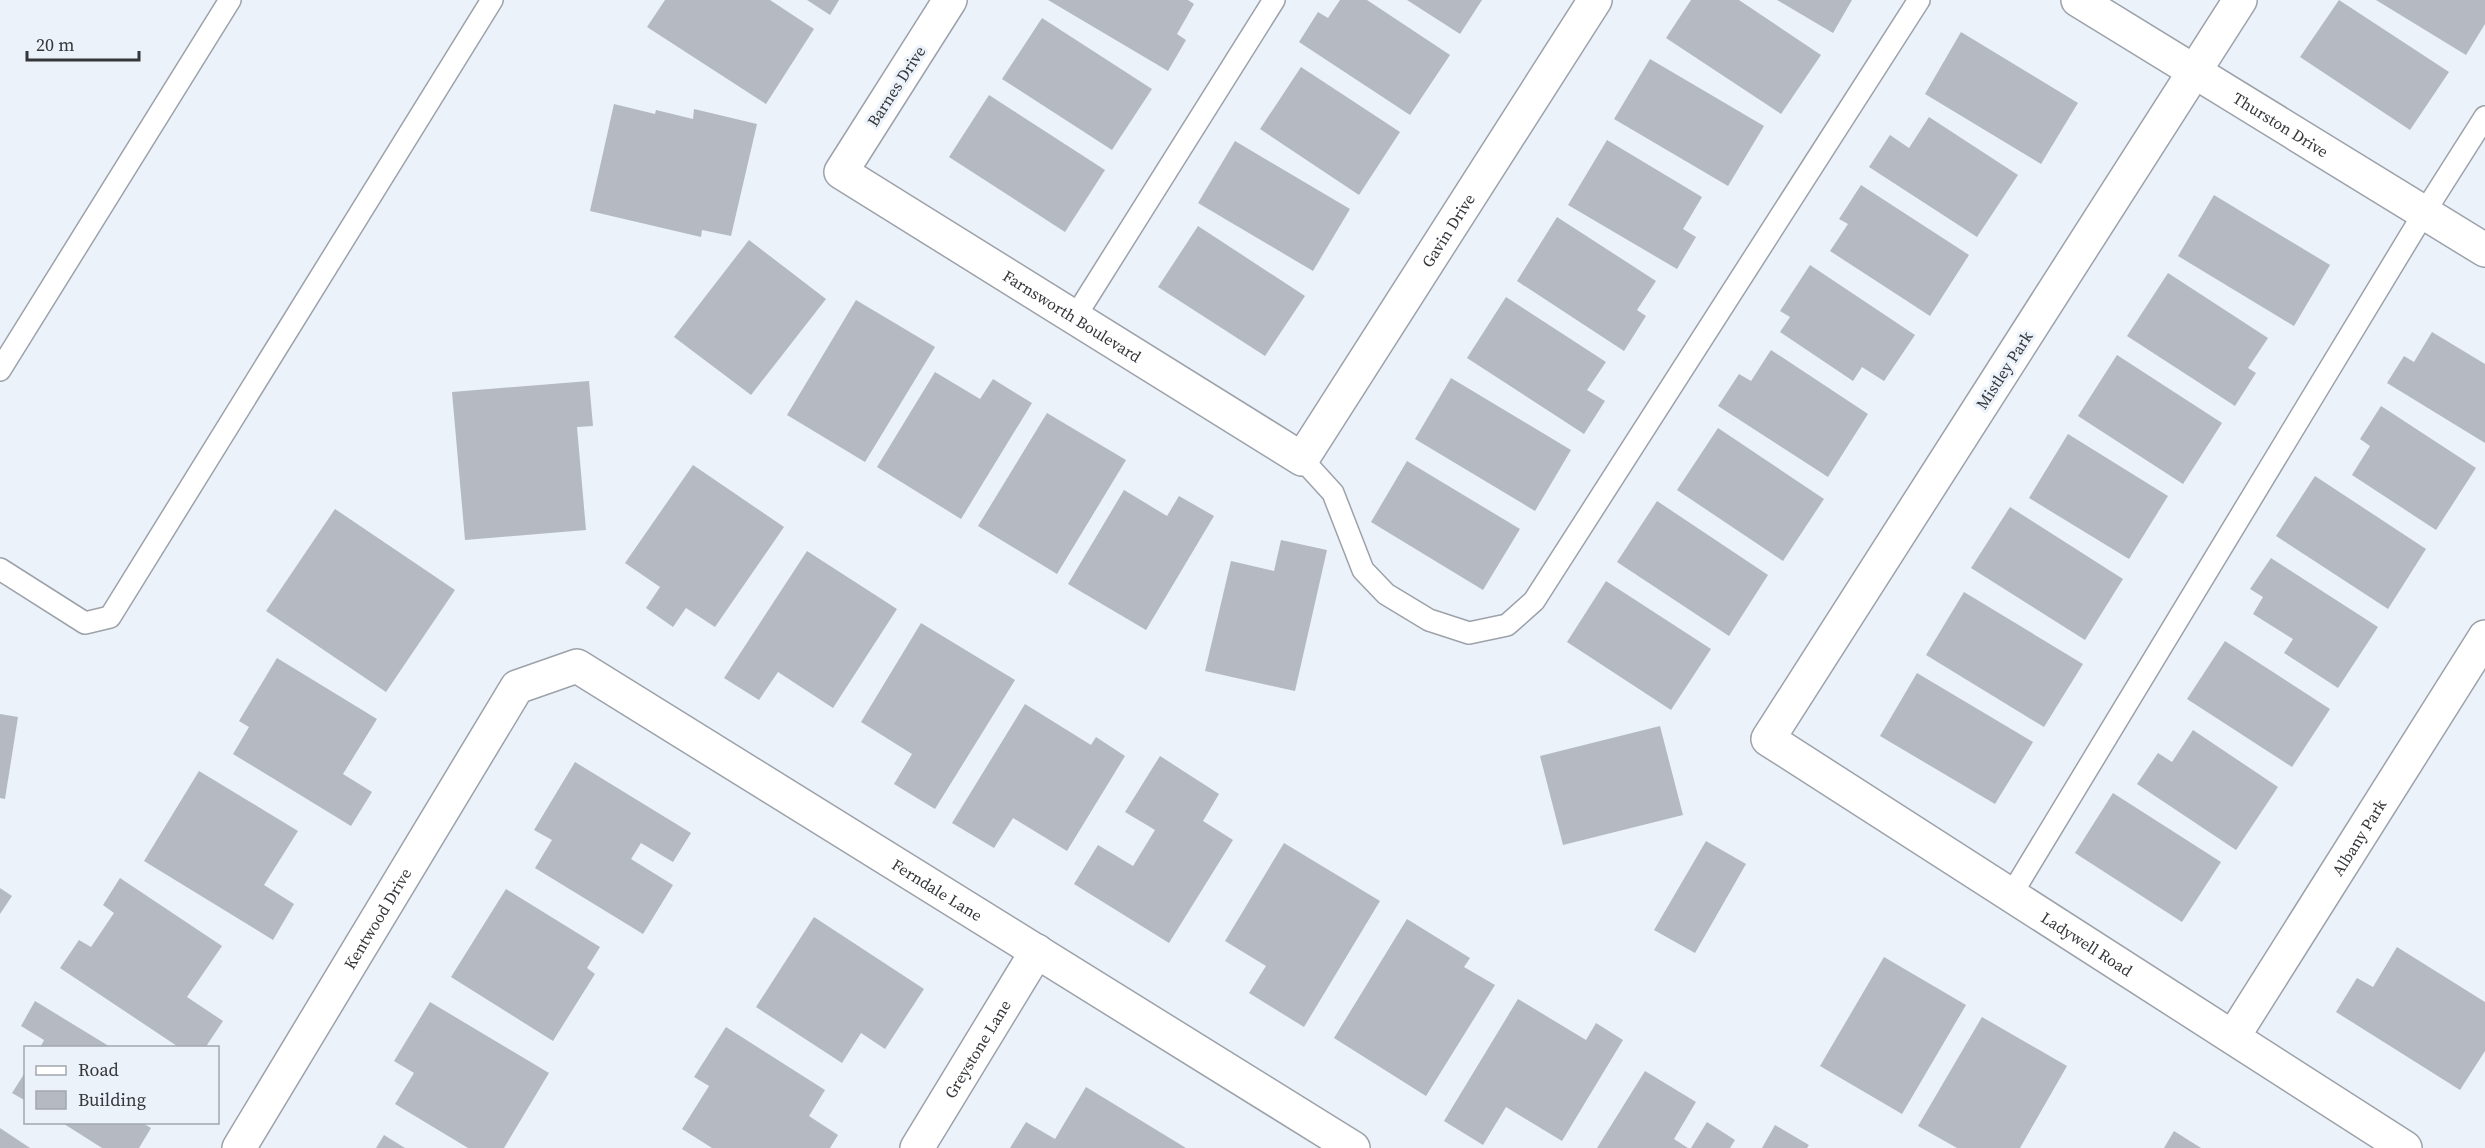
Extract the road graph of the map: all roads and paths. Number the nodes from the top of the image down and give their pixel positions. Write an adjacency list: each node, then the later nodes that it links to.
1 (230, 0): 15 (lane)
2 (492, 0): 17 (lane)
3 (950, 0): 11 (street, Barnes Drive)
4 (1274, 0): 14 (lane)
5 (1595, 0): 16 (street, Gavin Drive)
6 (1919, 0): 16 (lane)
7 (2078, 0): 9 (street, Thurston Drive)
8 (2240, 0): 9 (street, Mistley Park)
9 (2195, 72): 12 (street, Thurston Drive); 20 (street, Mistley Park)
10 (2485, 117): 12 (lane)
11 (841, 172): 14 (street, Farnsworth Boulevard)
12 (2424, 213): 13 (street, Thurston Drive); 21 (lane)
13 (2485, 250)
14 (1075, 317): 16 (street, Farnsworth Boulevard)
15 (0, 370)
16 (1302, 459)
17 (0, 569)
18 (2485, 637): 23 (street, Albany Park)
19 (517, 687): 22 (street, Ferndale Lane); 24 (street, Kentwood Drive)
20 (1768, 739): 21 (street, Ladywell Road)
21 (2011, 895): 23 (street, Ladywell Road)
22 (1037, 951): 25 (street, Greystone Lane); 26 (street, Ferndale Lane)
23 (2233, 1037): 27 (street, Ladywell Road)
24 (239, 1148)
25 (917, 1148)
26 (1353, 1148)
27 (2405, 1148)

